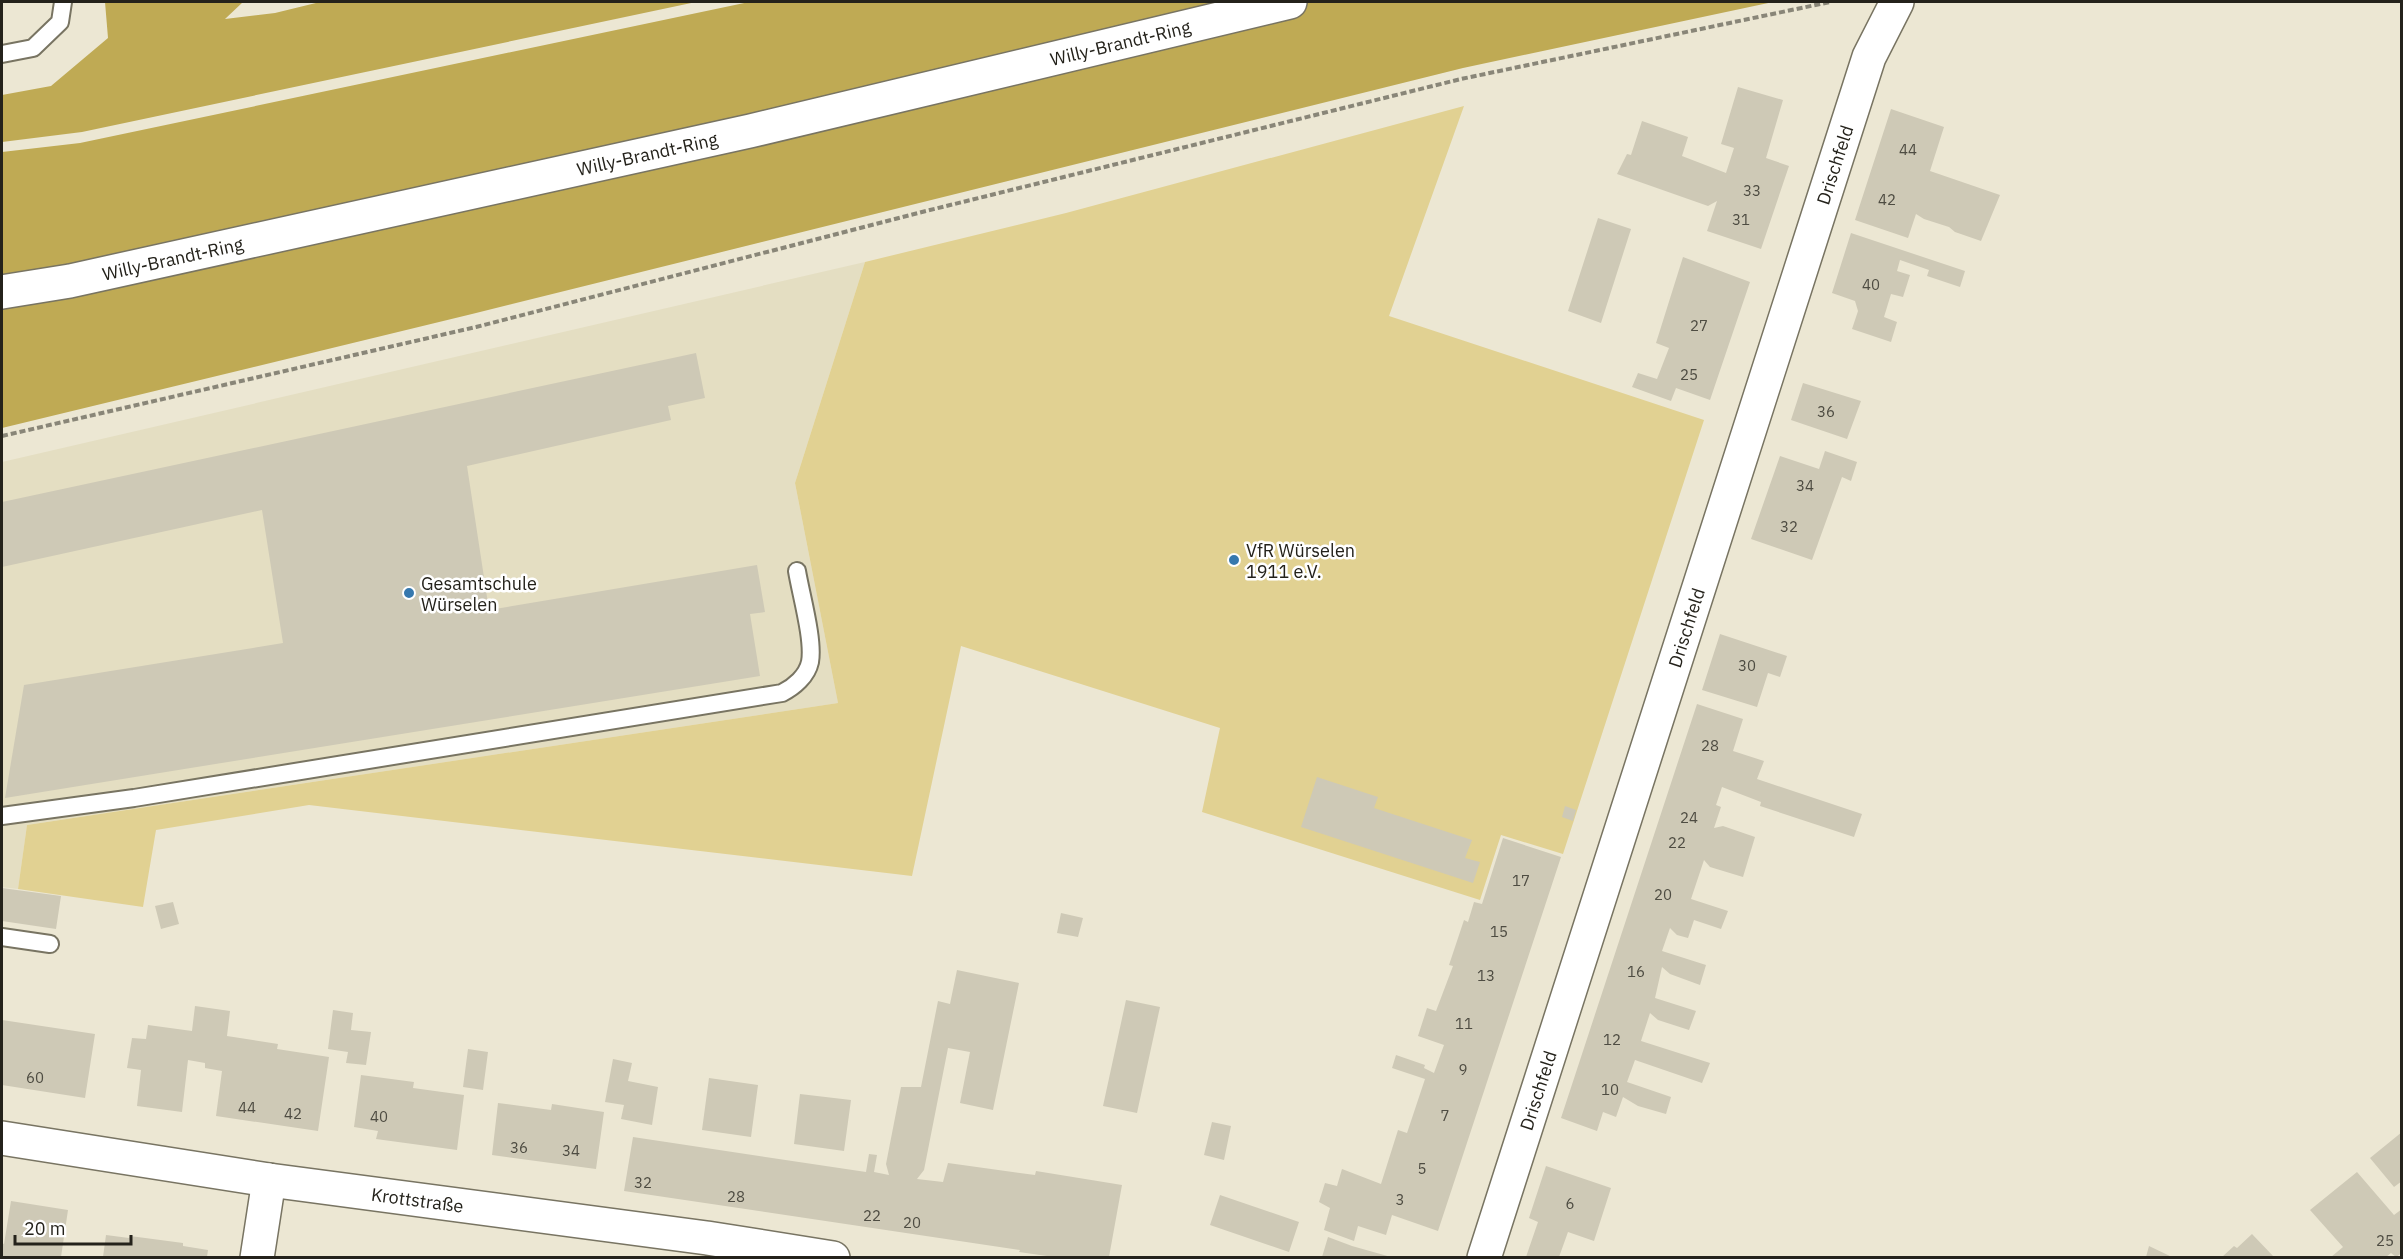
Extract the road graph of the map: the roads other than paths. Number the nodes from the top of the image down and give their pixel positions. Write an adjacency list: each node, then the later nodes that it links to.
1 (63, 2): 4 (lane)
2 (1290, 2): 5 (street, Willy-Brandt-Ring)
3 (1897, 2): 14 (street, Drischfeld)
4 (2, 54)
5 (2, 292)
6 (797, 571): 7 (lane)
7 (2, 816)
8 (2, 937): 9 (lane)
9 (50, 944)
10 (2, 1138): 11 (street, Krottstraße)
11 (269, 1180): 12 (street); 13 (street, Krottstraße)
12 (256, 1257)
13 (833, 1257)
14 (1484, 1257)

